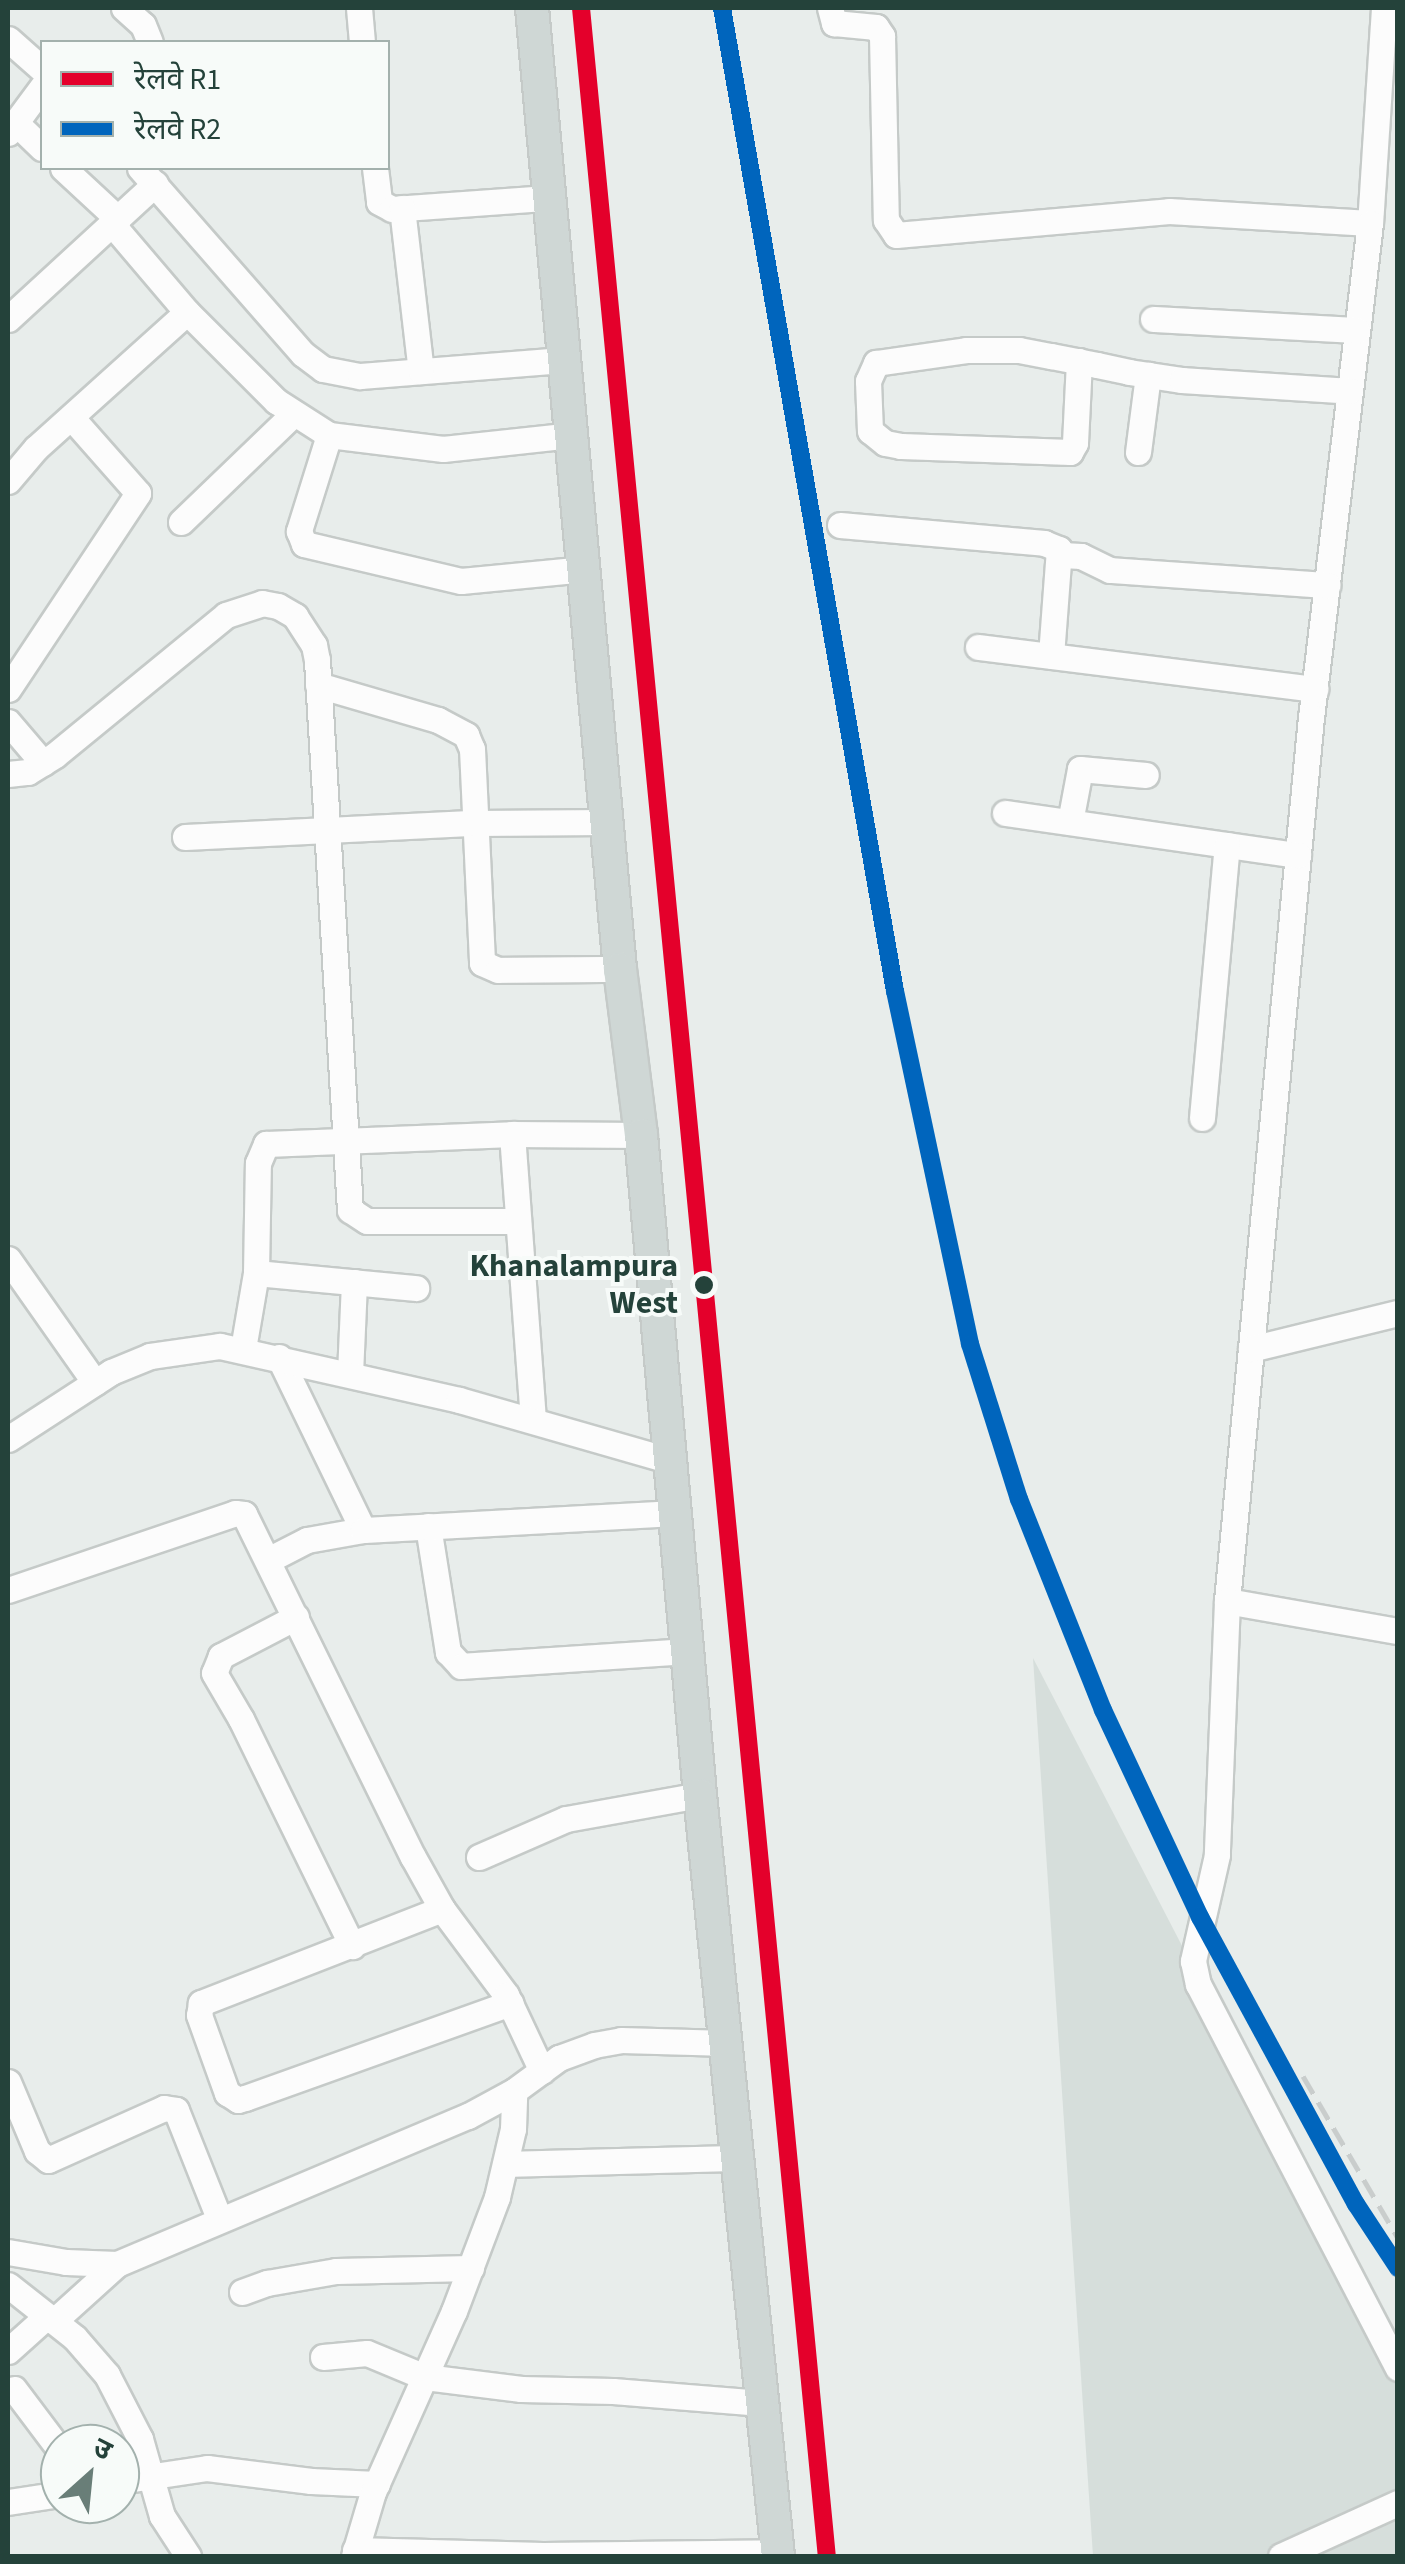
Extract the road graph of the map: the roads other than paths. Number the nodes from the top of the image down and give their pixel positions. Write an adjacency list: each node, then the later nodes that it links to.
1 (124, 8): 7 (street)
2 (359, 8): 8 (street)
3 (532, 8): 16 (main road)
4 (830, 8): 19 (street)
5 (1384, 8): 19 (street)
6 (8, 39): 9 (street)
7 (149, 40)
8 (362, 40)
9 (40, 68)
10 (40, 90): 11 (street)
11 (12, 128): 12 (street)
12 (40, 147)
13 (65, 170): 18 (street)
14 (375, 170): 17 (street)
15 (148, 176): 18 (street); 26 (street)
16 (546, 198): 17 (street); 24 (main road)
17 (402, 208): 26 (street)
18 (115, 222): 20 (street); 21 (street)
19 (1370, 223): 23 (street)
20 (187, 312): 29 (street); 30 (street)
21 (8, 319)
22 (1154, 319): 23 (street)
23 (1357, 330): 28 (street)
24 (563, 360): 26 (street); 32 (main road)
25 (1079, 361): 25 (street); 27 (street)
26 (421, 371)
27 (1148, 375): 28 (street); 33 (street)
28 (1350, 391): 39 (street)
29 (292, 415): 31 (street); 35 (street)
30 (71, 417): 34 (street); 43 (street)
31 (329, 435): 32 (street); 38 (street)
32 (571, 435): 38 (main road)
33 (1138, 452)
34 (12, 465)
35 (181, 522)
36 (840, 525): 37 (street)
37 (1062, 554): 39 (street); 41 (street)
38 (585, 569): 50 (main road)
39 (1327, 585): 44 (street)
40 (978, 647): 41 (street)
41 (1051, 656): 44 (street)
42 (318, 685): 46 (street); 52 (street); 53 (street)
43 (8, 689)
44 (1314, 690): 56 (street)
45 (8, 722): 46 (street)
46 (43, 763): 47 (street)
47 (8, 774)
48 (1146, 775): 51 (street)
49 (1006, 813): 51 (street)
50 (607, 822): 52 (street); 57 (main road)
51 (1070, 822): 55 (street)
52 (475, 823): 53 (street); 57 (street)
53 (326, 831): 54 (street); 61 (street)
54 (185, 838)
55 (1227, 844): 56 (street); 58 (street)
56 (1298, 855): 69 (street)
57 (620, 969): 60 (main road)
58 (1202, 1118)
59 (512, 1134): 60 (street); 61 (street); 62 (street)
60 (640, 1135): 75 (main road)
61 (345, 1140): 62 (street); 64 (street)
62 (518, 1220): 73 (street)
63 (8, 1259): 72 (street)
64 (256, 1272): 65 (street); 68 (street)
65 (354, 1282): 66 (street); 71 (street)
66 (416, 1288)
67 (1398, 1313): 69 (street)
68 (243, 1349): 70 (street); 72 (street)
69 (1251, 1349): 81 (street)
70 (279, 1356): 71 (street); 78 (street)
71 (350, 1374): 73 (street)
72 (95, 1383): 74 (street)
73 (534, 1419): 75 (street)
74 (8, 1439)
75 (672, 1462): 76 (main road)
76 (677, 1513): 77 (street); 84 (main road)
77 (428, 1526): 78 (street); 84 (street)
78 (363, 1530): 79 (street)
79 (268, 1560): 80 (street); 82 (street)
80 (8, 1590)
81 (1227, 1600): 83 (street); 105 (street)
82 (296, 1618): 87 (street); 88 (street)
83 (1398, 1631)
84 (687, 1651): 85 (main road)
85 (700, 1795): 86 (street); 90 (main road)
86 (478, 1857)
87 (442, 1909): 88 (street); 89 (street)
88 (352, 1946): 89 (street)
89 (510, 2004): 91 (street)
90 (728, 2044): 91 (street); 94 (main road)
91 (542, 2071): 93 (street)
92 (8, 2082): 96 (street)
93 (514, 2091): 95 (street); 96 (street)
94 (740, 2158): 95 (street); 108 (main road)
95 (506, 2164): 99 (street)
96 (219, 2218): 98 (street)
97 (8, 2252): 98 (street)
98 (117, 2264): 102 (street)
99 (470, 2268): 101 (street); 106 (street)
100 (8, 2285): 102 (street)
101 (242, 2292)
102 (50, 2319): 103 (street); 110 (street)
103 (8, 2351)
104 (323, 2356): 106 (street)
105 (1398, 2368)
106 (425, 2377): 108 (street); 112 (street)
107 (14, 2389): 109 (street)
108 (762, 2403): 117 (main road)
109 (40, 2424)
110 (152, 2475): 111 (street); 112 (street); 118 (street)
111 (140, 2477)
112 (377, 2484): 116 (street)
113 (40, 2497): 114 (street)
114 (8, 2502)
115 (1398, 2502): 119 (street)
116 (354, 2554): 117 (street)
117 (778, 2554)
118 (188, 2556)
119 (1281, 2556)

